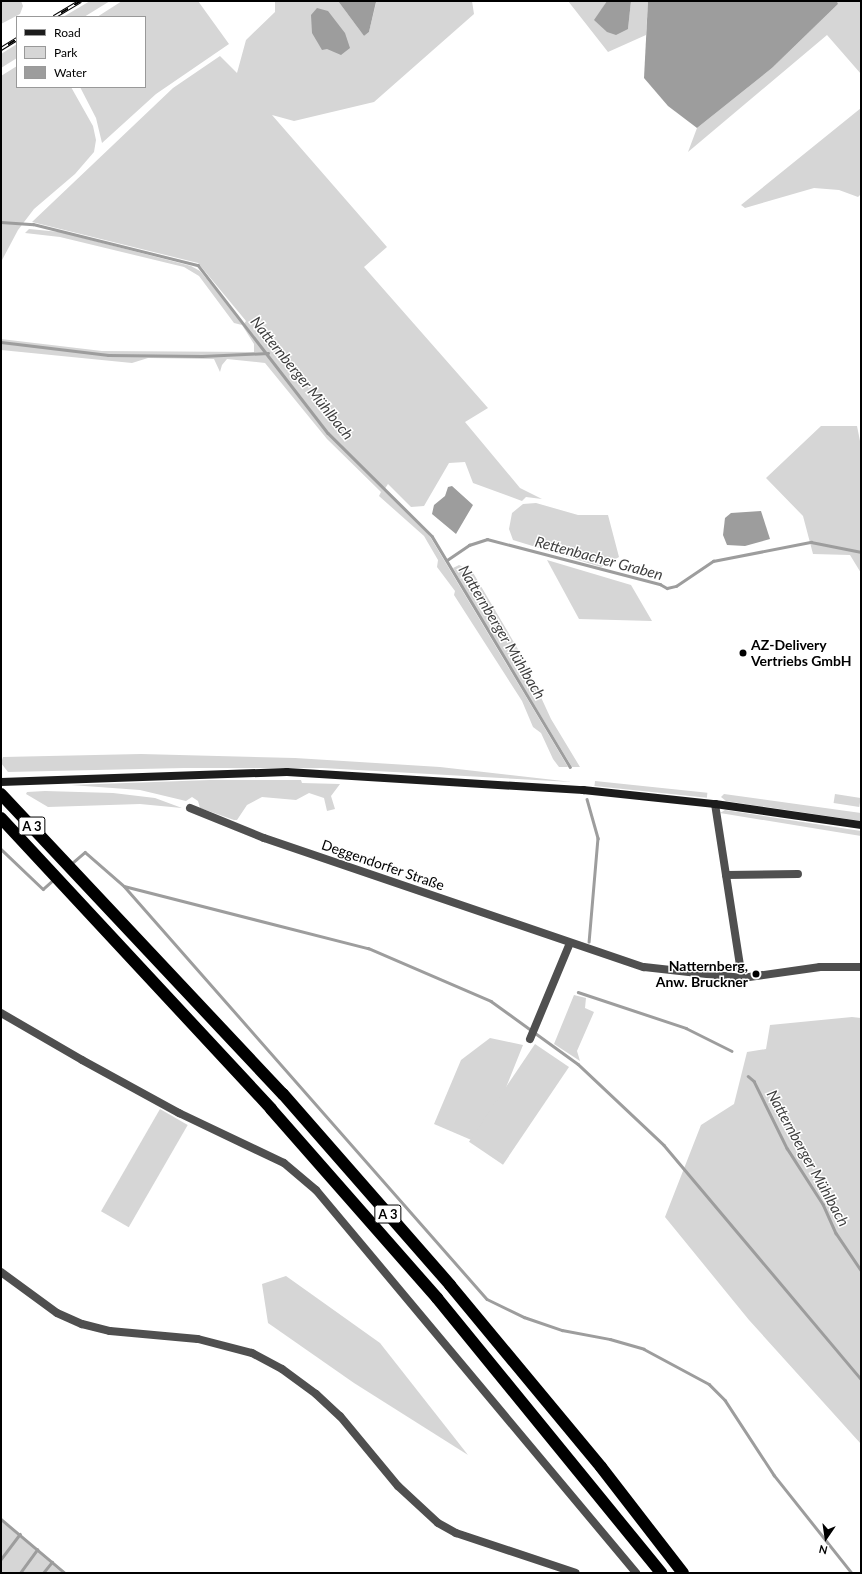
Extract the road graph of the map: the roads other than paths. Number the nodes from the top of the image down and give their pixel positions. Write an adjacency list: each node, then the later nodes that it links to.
1 (1, 782): 3 (main road)
2 (1, 794): 18 (highway, A 3)
3 (715, 804): 6 (main road); 8 (street)
4 (190, 808): 9 (street, Deggendorfer Straße)
5 (1, 818): 17 (highway, A 3)
6 (861, 825)
7 (798, 874): 8 (street)
8 (726, 875): 11 (street)
9 (570, 943): 11 (street, Deggendorfer Straße); 13 (street)
10 (861, 967): 11 (street, Deggendorfer Straße)
11 (742, 978)
12 (1, 1013): 16 (street)
13 (532, 1034)
14 (1, 1272): 15 (street)
15 (576, 1573)
16 (636, 1573)
17 (661, 1573)
18 (683, 1573)

